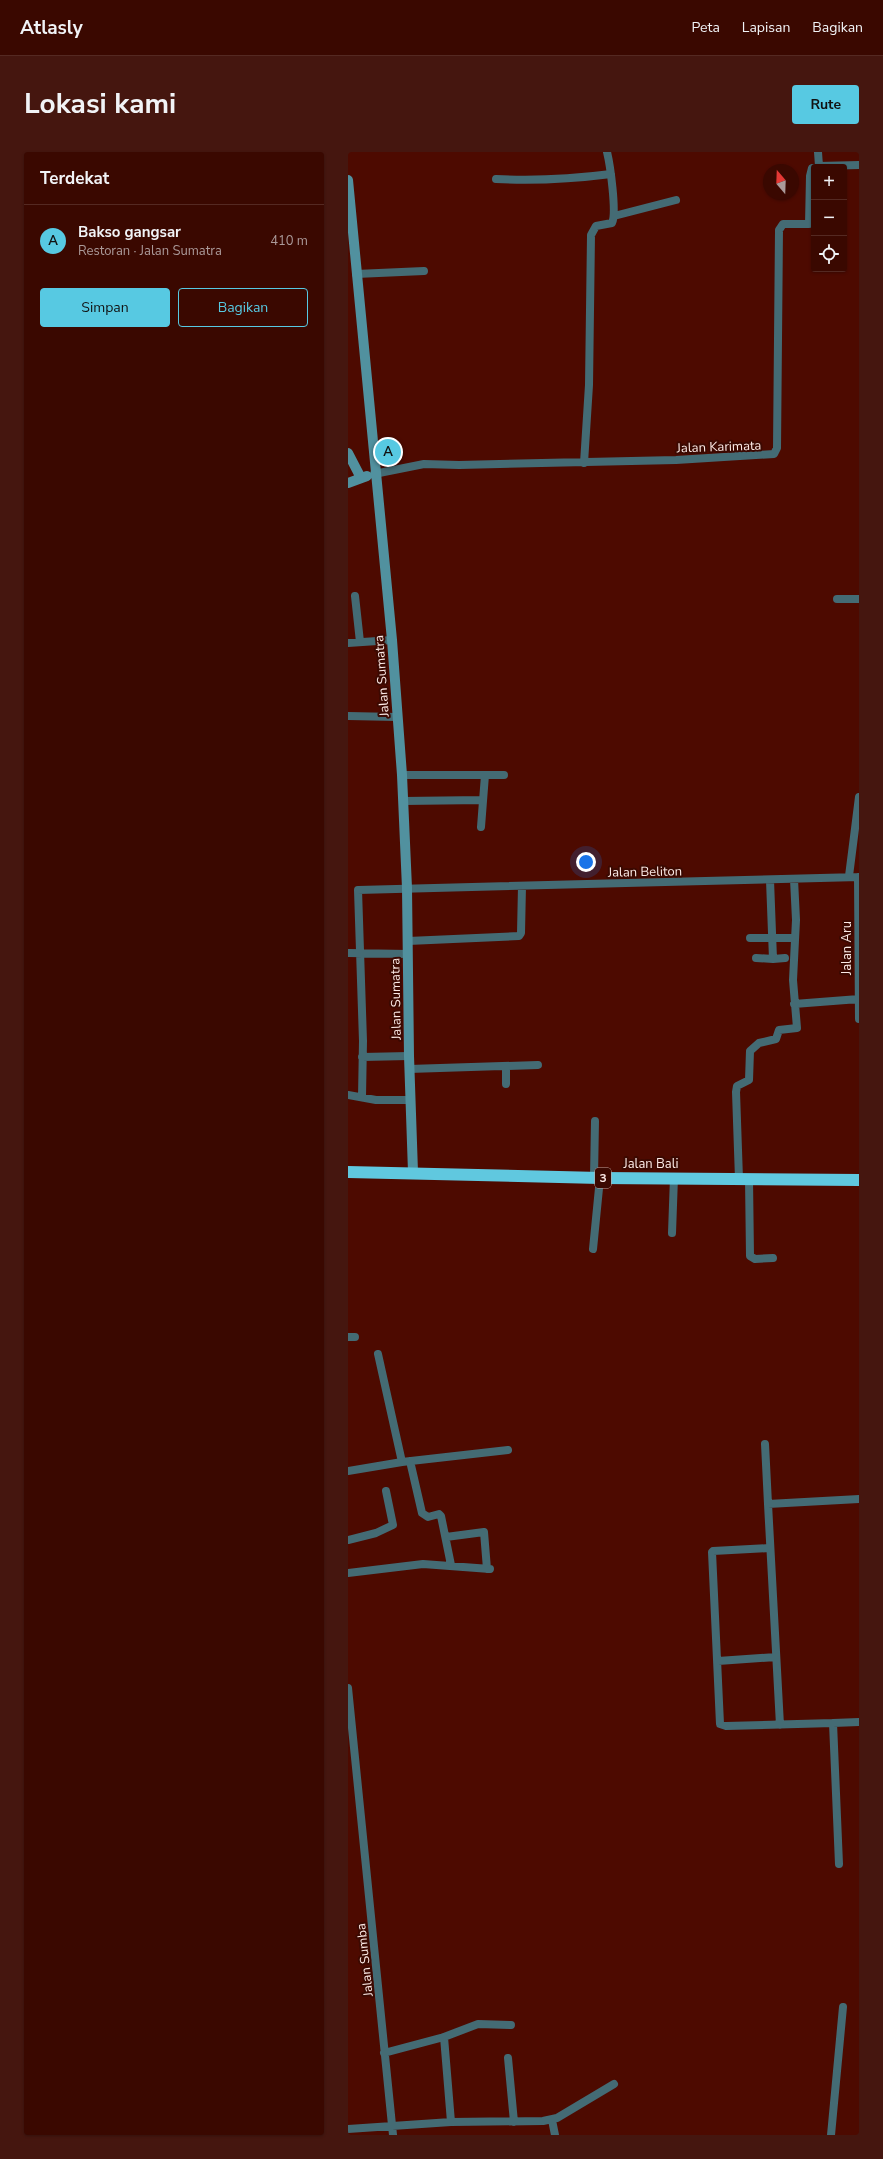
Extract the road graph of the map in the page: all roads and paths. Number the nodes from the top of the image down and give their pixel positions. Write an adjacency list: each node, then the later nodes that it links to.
1 (606, 152): 7 (street)
2 (818, 152): 3 (street)
3 (820, 164)
4 (859, 165): 5 (street)
5 (847, 166)
6 (811, 170): 10 (street, Jalan Karimata)
7 (612, 174): 8 (street); 12 (street)
8 (496, 179)
9 (348, 180): 14 (main road, Jalan Sumatra)
10 (811, 198)
11 (676, 200): 12 (street)
12 (614, 216): 18 (street)
13 (811, 224): 18 (street, Jalan Karimata)
14 (350, 235): 16 (main road, Jalan Sumatra)
15 (424, 271): 16 (street)
16 (356, 274): 19 (main road, Jalan Sumatra)
17 (348, 454): 20 (main road)
18 (584, 463): 19 (street, Jalan Karimata)
19 (374, 474): 20 (main road); 25 (main road, Jalan Sumatra)
20 (361, 478): 21 (main road)
21 (348, 483)
22 (355, 596): 26 (street)
23 (837, 599): 24 (street)
24 (859, 599)
25 (392, 640): 26 (street); 29 (main road, Jalan Sumatra)
26 (360, 642): 27 (street)
27 (348, 643)
28 (348, 716): 29 (street)
29 (397, 717): 30 (main road, Jalan Sumatra)
30 (402, 775): 31 (street); 35 (main road, Jalan Sumatra)
31 (485, 775): 32 (street); 34 (street)
32 (504, 775)
33 (859, 797): 37 (street)
34 (483, 800): 35 (street); 36 (street)
35 (403, 801): 42 (main road, Jalan Sumatra)
36 (481, 827)
37 (849, 876): 38 (street, Jalan Beliton); 39 (street, Jalan Beliton)
38 (859, 877): 53 (street, Jalan Aru)
39 (794, 879): 40 (street, Jalan Beliton); 54 (street)
40 (770, 880): 41 (street, Jalan Beliton); 44 (street)
41 (522, 886): 42 (street, Jalan Beliton); 46 (street)
42 (407, 888): 46 (main road, Jalan Sumatra); 48 (street, Jalan Beliton)
43 (750, 938): 44 (street)
44 (772, 938): 45 (street); 51 (street)
45 (791, 938)
46 (408, 941): 49 (main road, Jalan Sumatra)
47 (348, 953): 48 (street)
48 (358, 953): 49 (street); 57 (street)
49 (408, 954): 56 (main road, Jalan Sumatra)
50 (756, 958): 51 (street)
51 (774, 958): 52 (street)
52 (785, 958)
53 (859, 999): 54 (street); 55 (street, Jalan Aru)
54 (794, 1004): 70 (street)
55 (859, 1019)
56 (409, 1056): 57 (street); 60 (main road, Jalan Sumatra)
57 (362, 1057): 63 (street)
58 (538, 1065): 59 (street)
59 (506, 1067): 60 (street); 61 (street)
60 (410, 1069): 64 (main road, Jalan Sumatra)
61 (506, 1084)
62 (348, 1095): 63 (street)
63 (362, 1097): 64 (street)
64 (411, 1100): 67 (main road, Jalan Sumatra)
65 (595, 1121): 69 (street)
66 (348, 1172): 67 (highway, Jalan Bali / 3)
67 (412, 1172): 69 (highway, Jalan Bali / 3)
68 (674, 1177): 69 (highway, Jalan Bali / 3); 70 (highway, Jalan Bali / 3); 72 (street)
69 (597, 1178): 73 (street)
70 (744, 1179): 71 (highway, Jalan Bali / 3); 74 (street)
71 (859, 1180)
72 (672, 1233)
73 (593, 1248)
74 (773, 1258)
75 (378, 1354): 78 (street)
76 (765, 1444): 82 (street)
77 (508, 1450): 78 (street)
78 (406, 1461): 79 (street); 83 (street)
79 (348, 1471)
80 (386, 1491): 84 (street)
81 (859, 1499): 82 (street)
82 (768, 1504): 85 (street)
83 (446, 1537): 86 (street); 86 (street)
84 (348, 1540)
85 (770, 1548): 88 (street); 89 (street)
86 (451, 1565): 87 (street)
87 (348, 1573)
88 (776, 1657): 89 (street); 93 (street)
89 (718, 1661): 93 (street)
90 (348, 1688): 98 (street, Jalan Sumba)
91 (859, 1722): 92 (street)
92 (833, 1724): 93 (street); 94 (street)
93 (780, 1725)
94 (839, 1864)
95 (843, 2008): 108 (street)
96 (511, 2025): 97 (street)
97 (444, 2037): 98 (street); 102 (street)
98 (384, 2052): 104 (street, Jalan Sumba)
99 (508, 2058): 103 (street)
100 (614, 2084): 101 (street)
101 (552, 2120): 103 (street); 107 (street)
102 (450, 2122): 103 (street); 104 (street)
103 (514, 2122)
104 (392, 2125): 105 (street); 106 (street, Jalan Sumba)
105 (348, 2129)
106 (393, 2135)
107 (555, 2135)
108 (831, 2135)

